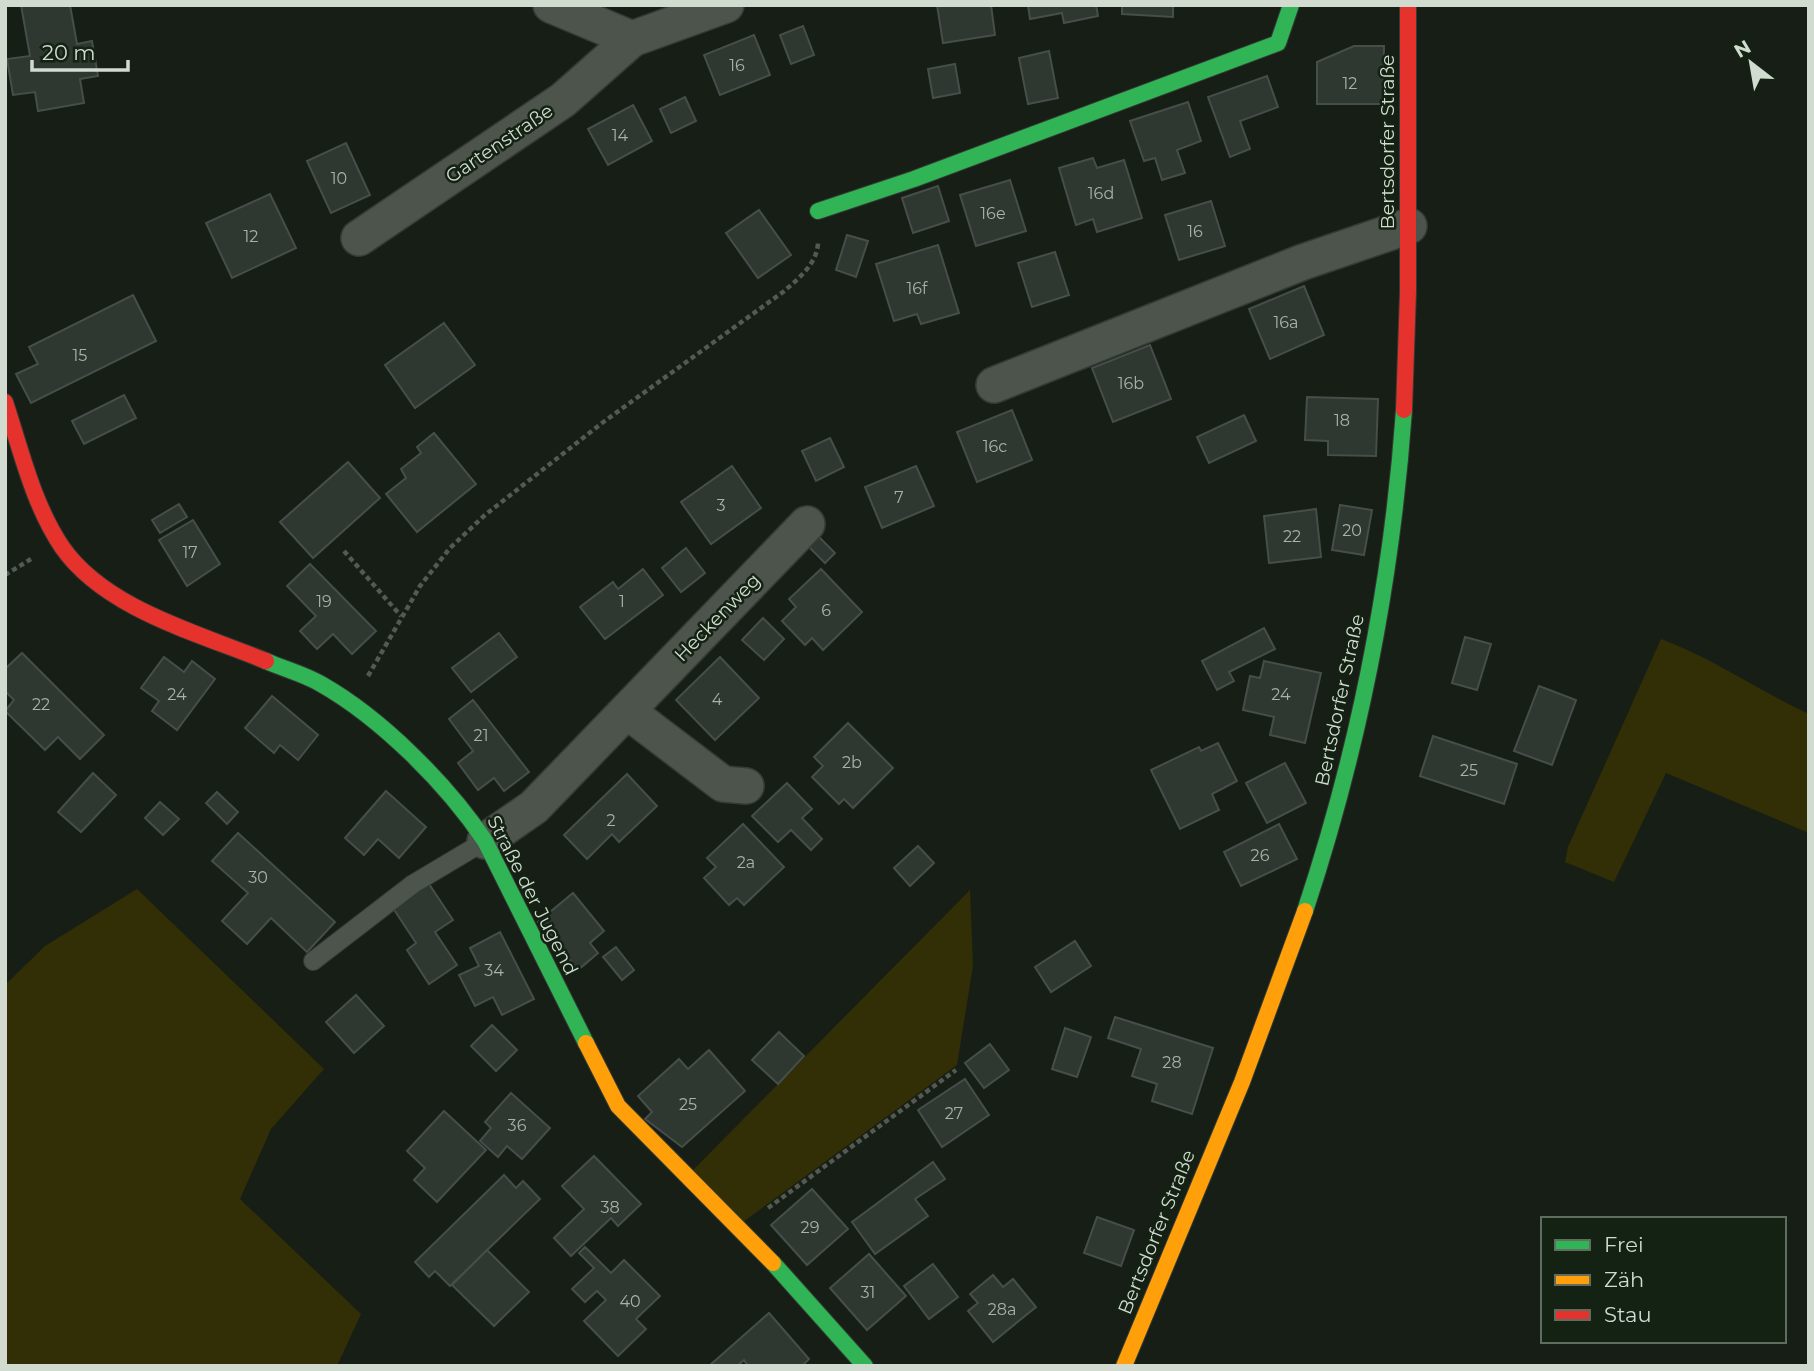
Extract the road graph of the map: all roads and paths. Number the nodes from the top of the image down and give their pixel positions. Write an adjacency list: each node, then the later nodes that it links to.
1 (551, 5): 5 (street)
2 (726, 5): 5 (street, Gartenstraße)
3 (1291, 5): 6 (street)
4 (1408, 5): 7 (street, Bertsdorfer Straße)
5 (632, 39): 8 (street, Gartenstraße)
6 (818, 211): 13 (path)
7 (1409, 226): 9 (street); 22 (street, Bertsdorfer Straße)
8 (359, 238)
9 (993, 385)
10 (5, 402): 14 (street, Straße der Jugend)
11 (807, 524): 15 (street, Heckenweg)
12 (344, 551): 13 (path)
13 (401, 616): 14 (path)
14 (353, 705): 17 (street, Straße der Jugend)
15 (626, 711): 16 (street); 17 (street, Heckenweg)
16 (746, 786)
17 (485, 841): 18 (lane); 20 (street, Straße der Jugend)
18 (313, 961)
19 (956, 1070): 20 (path)
20 (740, 1229): 21 (street, Straße der Jugend)
21 (865, 1366)
22 (1124, 1366)

